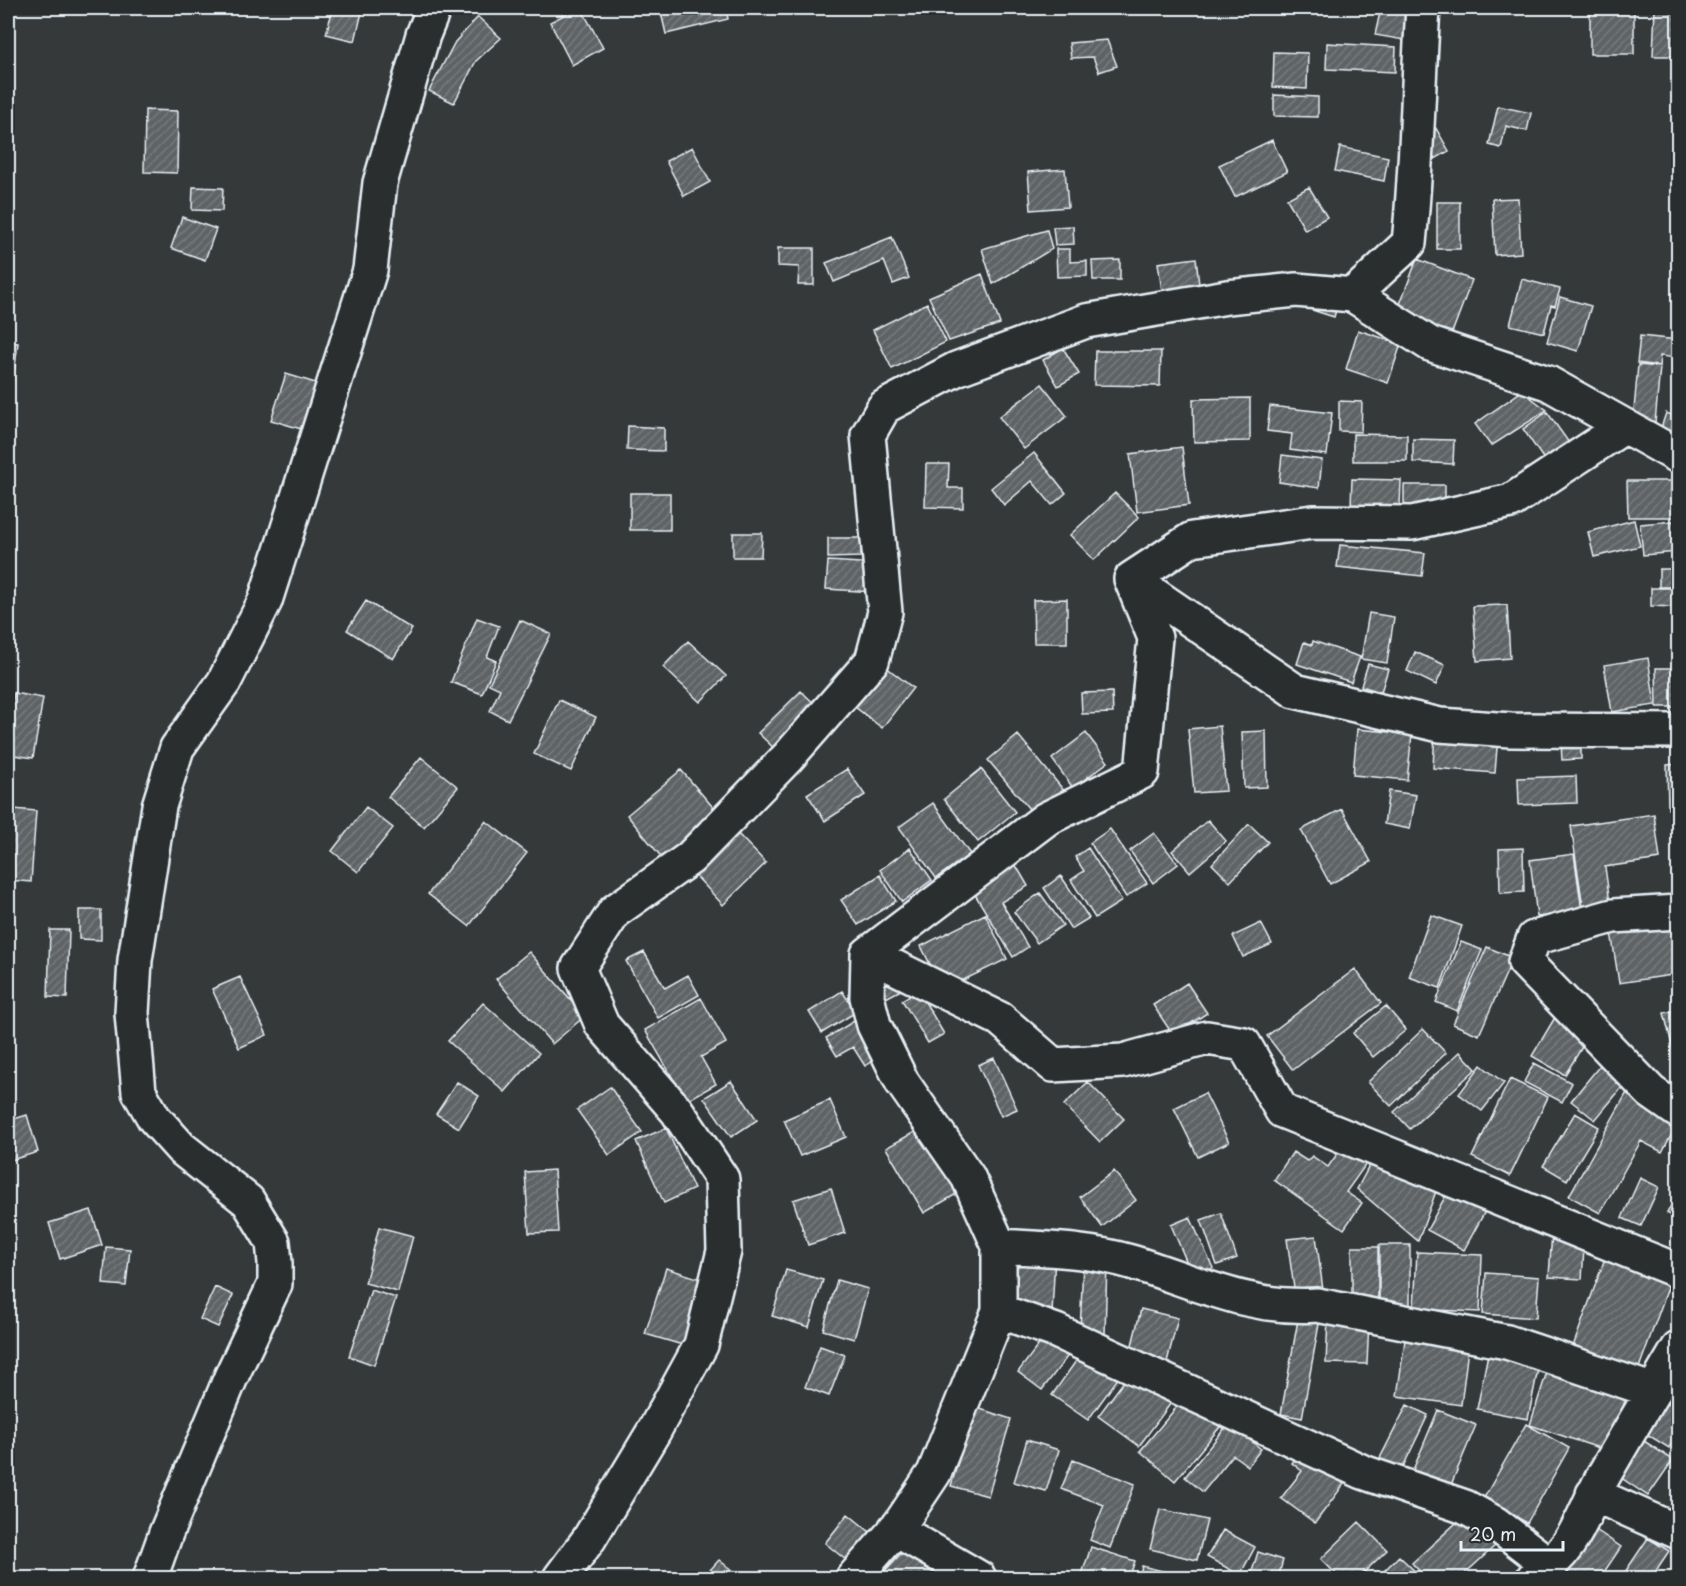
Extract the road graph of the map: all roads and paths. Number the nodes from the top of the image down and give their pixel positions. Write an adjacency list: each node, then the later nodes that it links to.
1 (434, 8): 20 (street)
2 (1423, 8): 3 (street)
3 (1353, 295): 4 (street); 21 (street)
4 (1625, 426): 5 (street); 6 (street)
5 (1678, 456)
6 (1131, 579): 7 (street); 9 (street)
7 (1678, 731)
8 (1678, 912): 10 (street)
9 (868, 954): 11 (street); 12 (street)
10 (1678, 1112)
11 (999, 1246): 13 (street); 15 (street)
12 (1678, 1271)
13 (999, 1311): 17 (street); 19 (street)
14 (1678, 1349): 15 (street)
15 (1654, 1391): 16 (street)
16 (1593, 1494): 18 (street); 19 (street)
17 (895, 1529): 22 (street); 23 (street)
18 (1678, 1532)
19 (1542, 1572)
20 (150, 1578)
21 (560, 1578)
22 (853, 1578)
23 (979, 1578)

